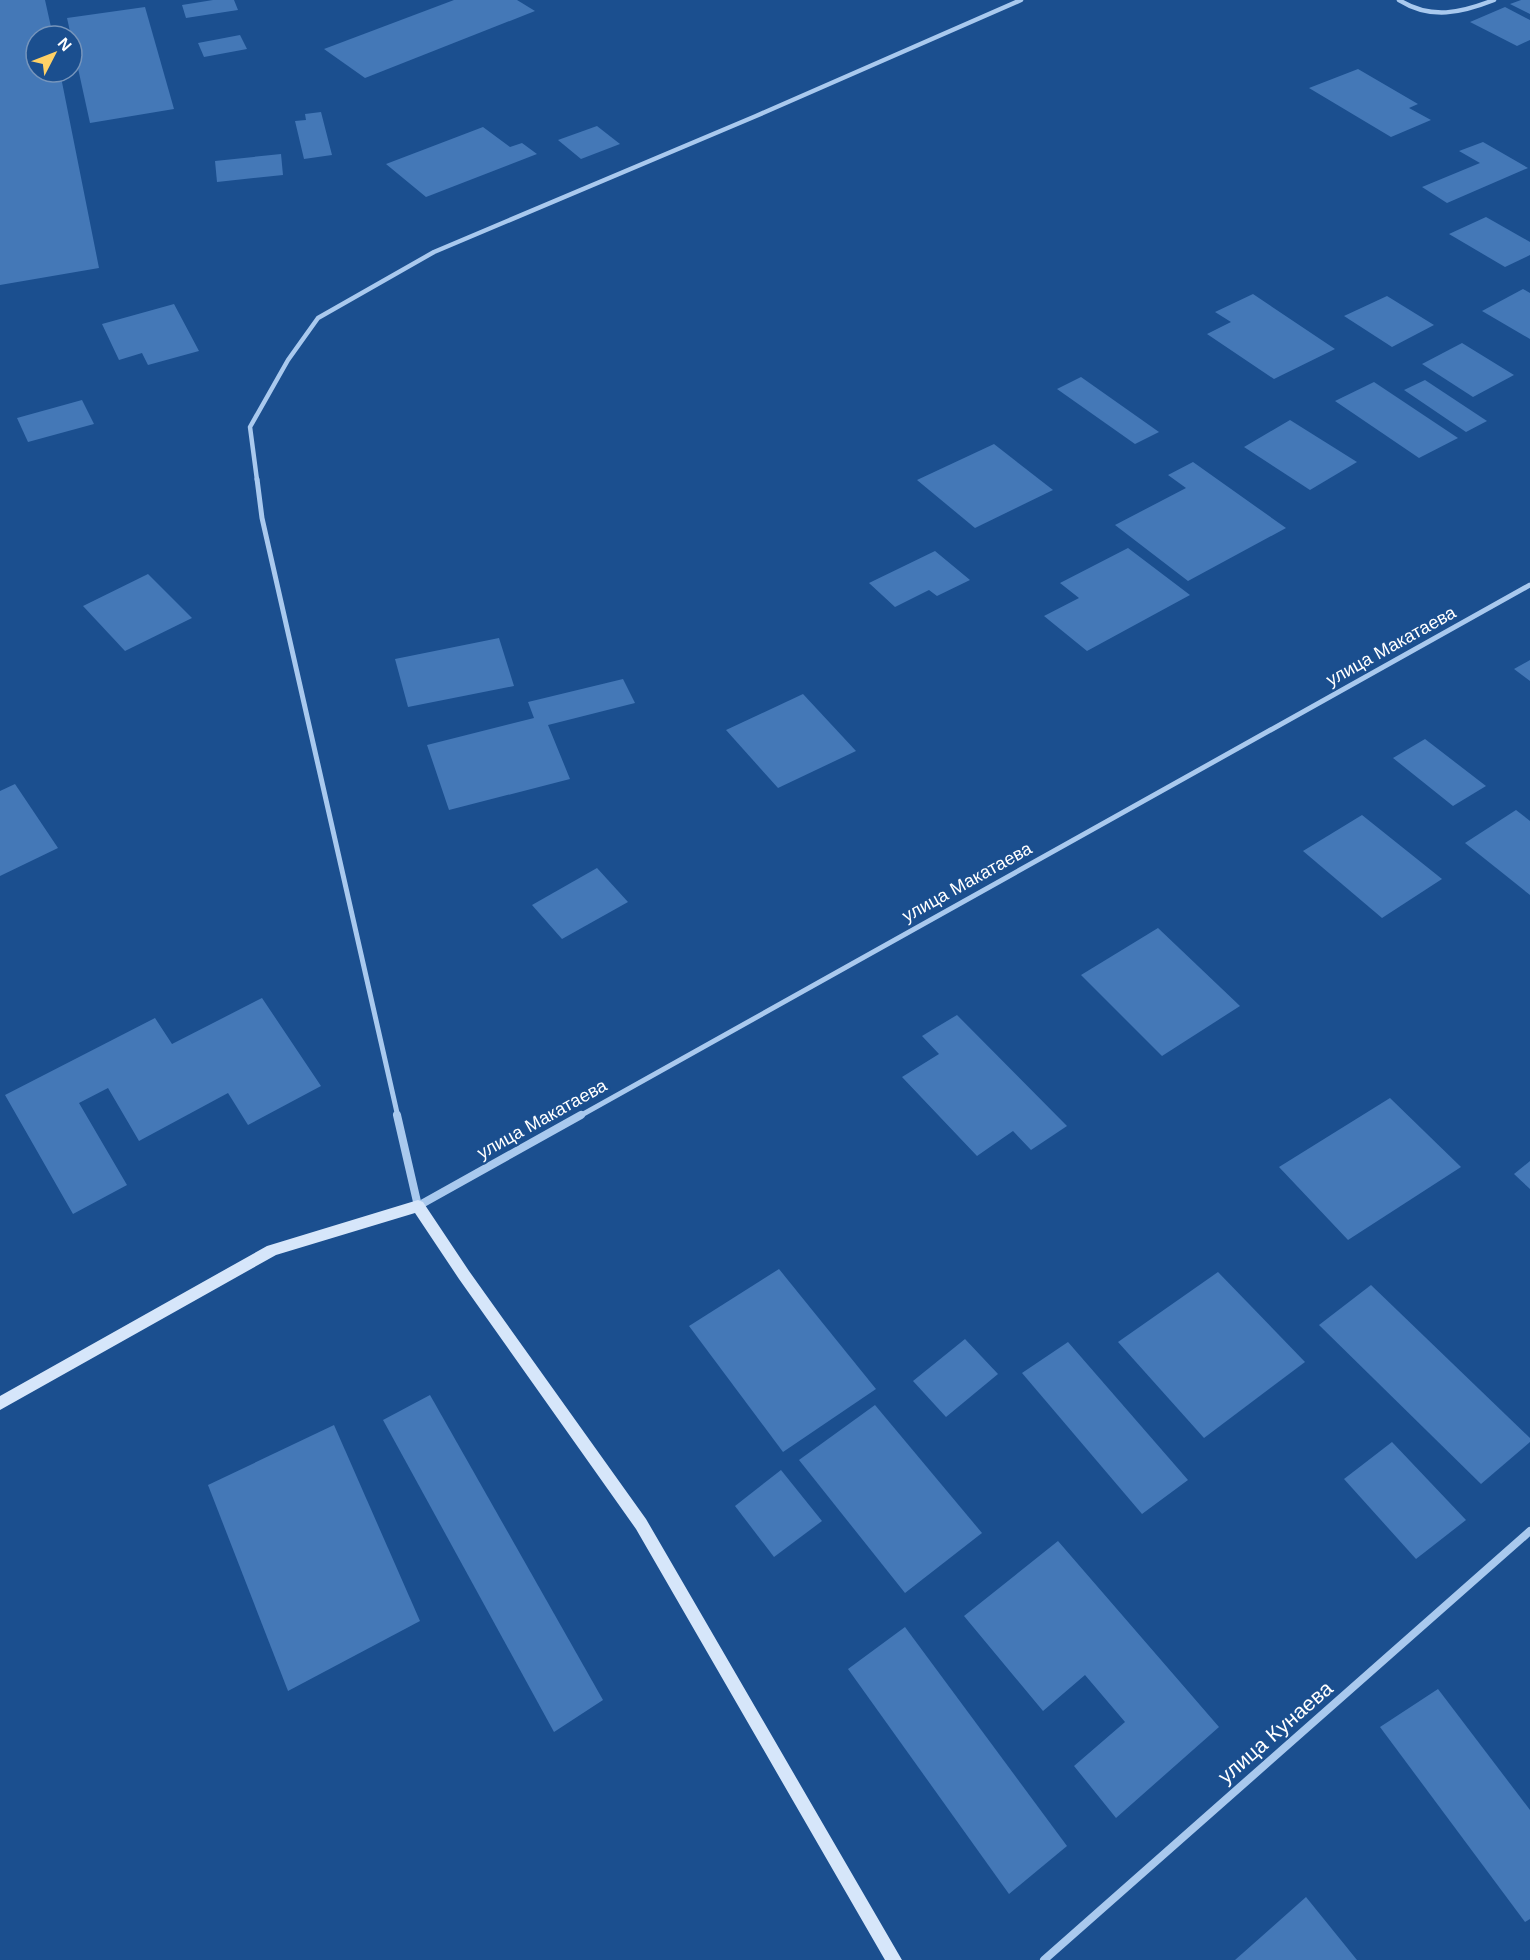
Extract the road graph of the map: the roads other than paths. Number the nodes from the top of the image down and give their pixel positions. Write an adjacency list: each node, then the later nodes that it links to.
1 (1021, 0): 5 (street)
2 (1399, 0): 3 (street)
3 (1494, 0)
4 (1530, 585): 5 (street, улица Макатаева)
5 (418, 1206): 6 (street); 8 (street)
6 (0, 1403)
7 (1530, 1531): 9 (street, улица Кунаева)
8 (894, 1960)
9 (1044, 1960)

